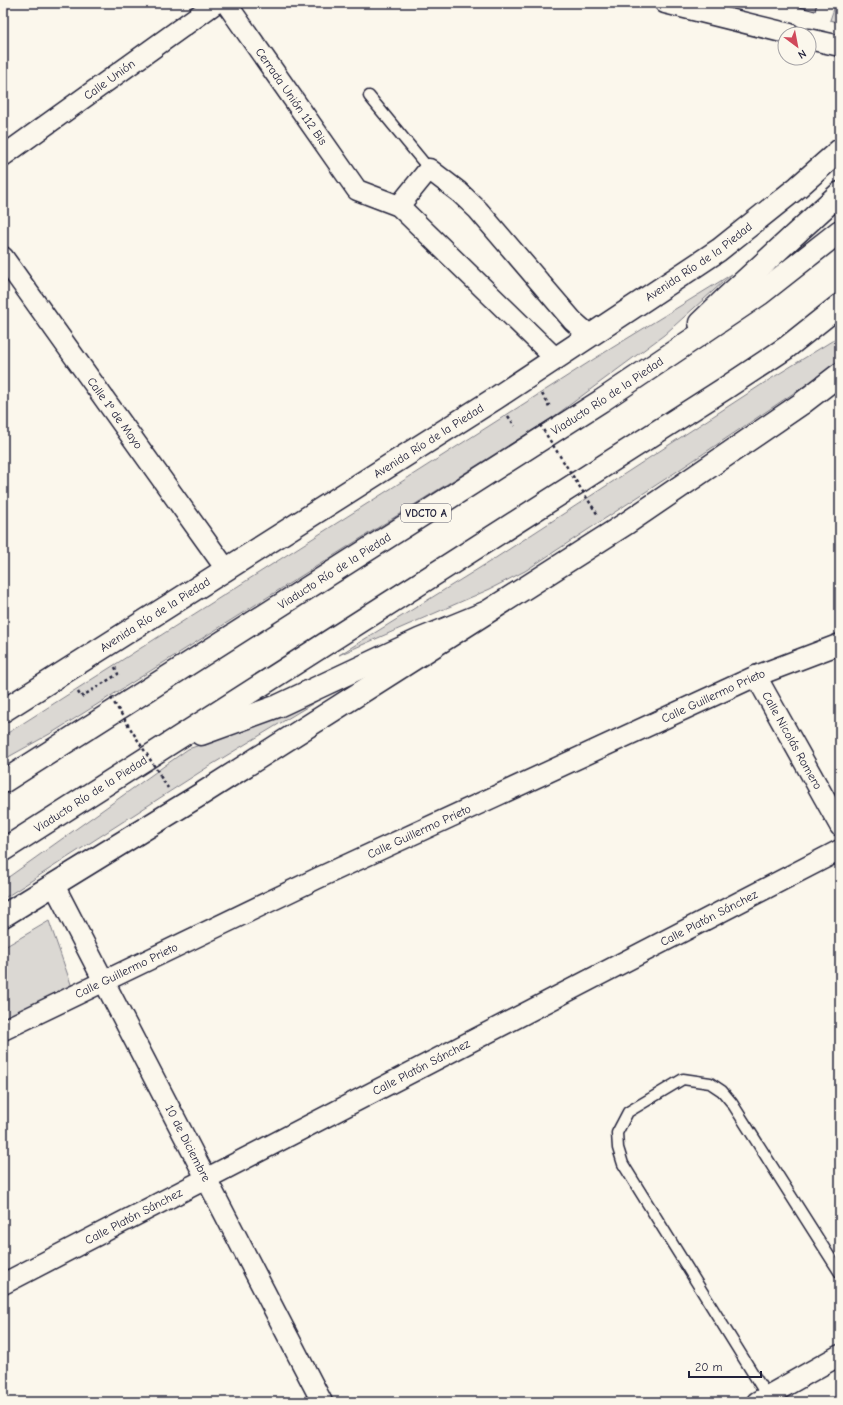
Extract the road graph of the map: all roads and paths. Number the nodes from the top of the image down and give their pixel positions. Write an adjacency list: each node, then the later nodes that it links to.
1 (216, 3): 9 (street, Calle Unión)
2 (226, 3): 12 (street, Cerrada Unión 112 Bis)
3 (665, 3): 4 (street)
4 (777, 31)
5 (817, 41): 6 (street)
6 (840, 46)
7 (369, 96): 10 (lane)
8 (840, 150): 17 (main road, Avenida Río de la Piedad)
9 (3, 156)
10 (429, 169): 12 (street); 17 (street)
11 (840, 193): 19 (main road)
12 (399, 206): 20 (street)
13 (840, 231): 19 (main road, Viaducto Río de la Piedad / VDCTO A)
14 (3, 257): 24 (street, Calle 1º de Mayo)
15 (840, 305): 18 (main road, Viaducto Río de la Piedad)
16 (840, 319): 18 (main road)
17 (589, 335): 20 (main road, Avenida Río de la Piedad)
18 (786, 348): 32 (main road, Viaducto Río de la Piedad)
19 (680, 349): 33 (main road, Viaducto Río de la Piedad / VDCTO A)
20 (555, 358): 24 (main road, Avenida Río de la Piedad)
21 (840, 374): 25 (main road)
22 (540, 425): 23 (path, bridge)
23 (598, 516)
24 (226, 569): 31 (main road, Avenida Río de la Piedad)
25 (485, 613): 32 (main road); 40 (main road)
26 (840, 644): 28 (street, Calle Guillermo Prieto)
27 (118, 674): 29 (path)
28 (756, 676): 35 (street, Calle Nicolás Romero); 42 (street, Calle Guillermo Prieto)
29 (81, 697)
30 (111, 698): 34 (path, bridge)
31 (3, 711)
32 (164, 747): 36 (main road, Viaducto Río de la Piedad)
33 (3, 782)
34 (170, 791)
35 (840, 826)
36 (36, 829): 37 (main road, Viaducto Río de la Piedad); 39 (main road)
37 (3, 850)
38 (840, 850): 44 (street, Calle Platón Sánchez)
39 (3, 858)
40 (54, 885): 41 (main road); 42 (street, 10 de Diciembre)
41 (3, 916)
42 (105, 981): 43 (street, Calle Guillermo Prieto); 44 (street, 10 de Diciembre)
43 (3, 1030)
44 (206, 1179): 46 (street, Calle Platón Sánchez); 49 (street, 10 de Diciembre)
45 (840, 1273): 48 (lane)
46 (3, 1284)
47 (840, 1355): 48 (street)
48 (762, 1399)
49 (322, 1402)

